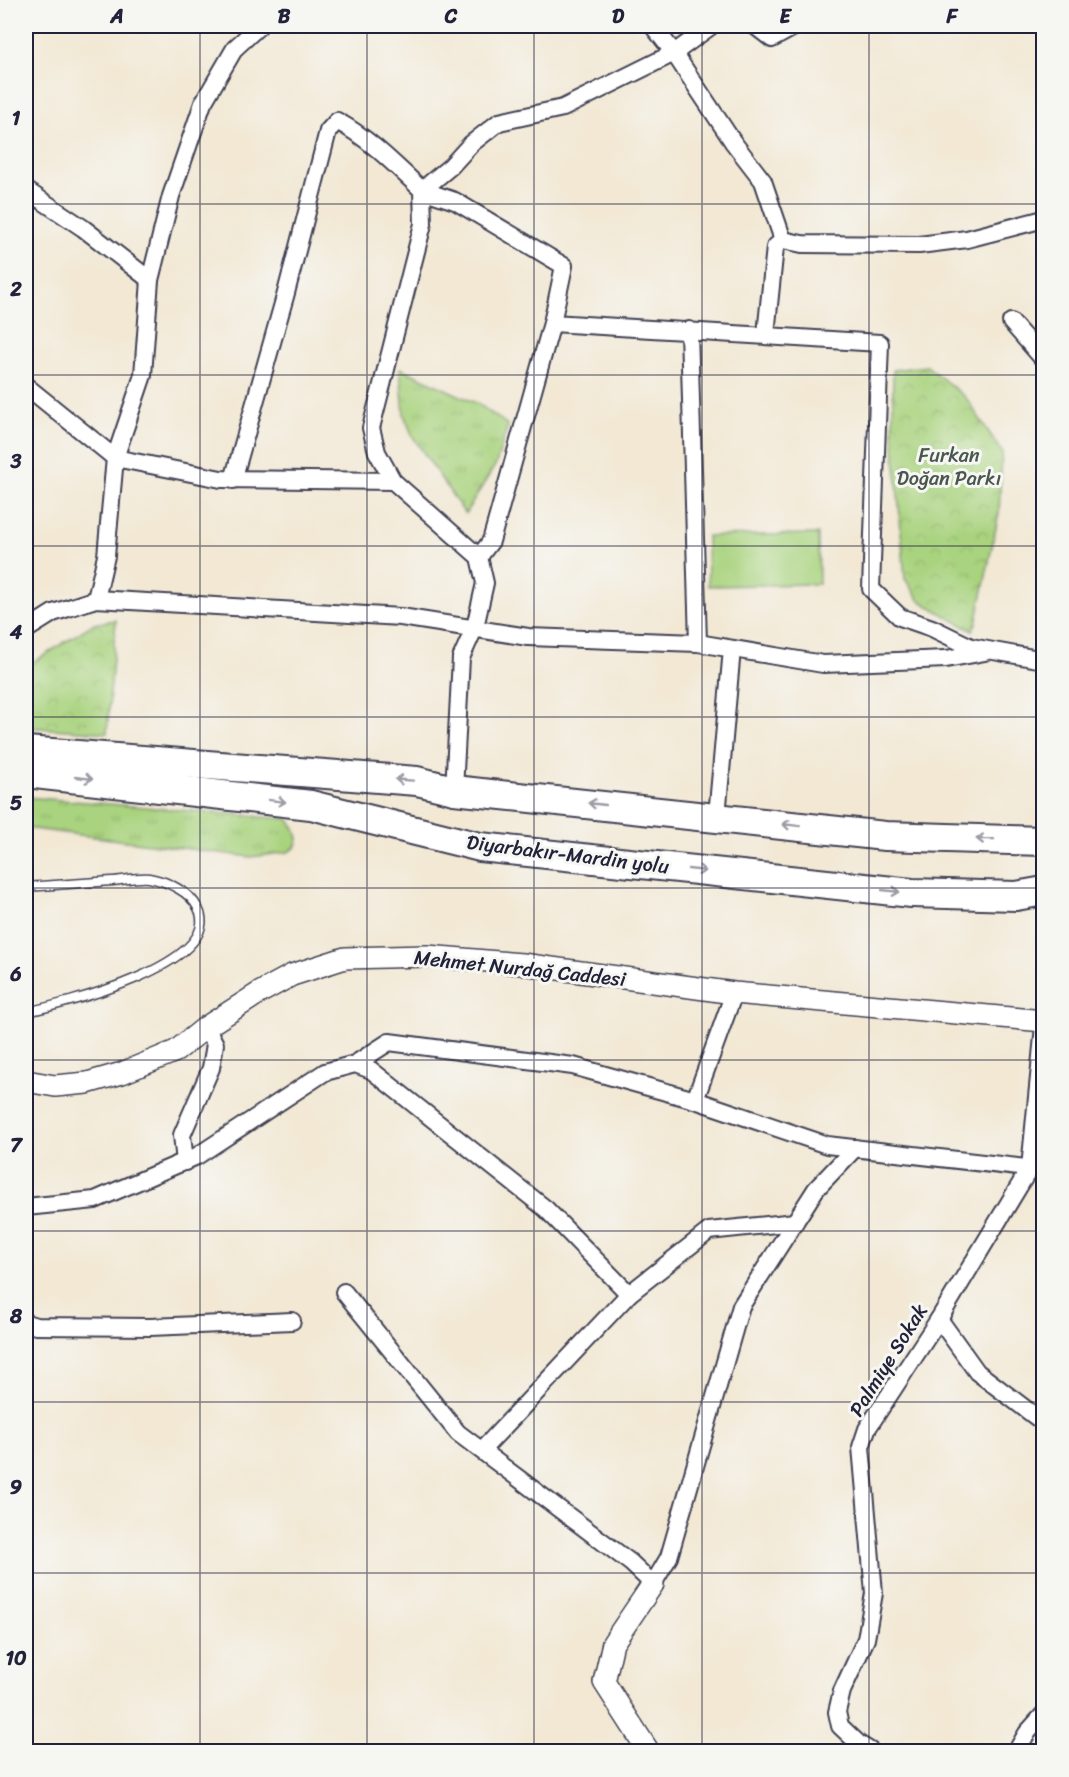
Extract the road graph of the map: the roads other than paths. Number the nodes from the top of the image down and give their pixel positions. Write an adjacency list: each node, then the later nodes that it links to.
1 (260, 26): 11 (street)
2 (653, 26): 6 (street)
3 (711, 26): 6 (street)
4 (754, 26): 5 (street)
5 (796, 26)
6 (674, 53): 8 (street); 10 (street)
7 (26, 190): 11 (street)
8 (422, 190): 13 (street); 19 (street); 20 (street)
9 (1044, 219): 10 (street)
10 (783, 240): 15 (street)
11 (150, 280): 18 (street)
12 (1011, 322): 16 (street)
13 (552, 323): 14 (street); 21 (street)
14 (689, 330): 15 (street); 25 (street)
15 (766, 334): 27 (street)
16 (1044, 360)
17 (26, 386): 18 (street)
18 (115, 458): 19 (street); 22 (street)
19 (233, 480): 20 (street)
20 (393, 481): 21 (street)
21 (479, 557): 23 (street)
22 (96, 599): 23 (street); 24 (street)
23 (475, 627): 25 (street); 31 (street)
24 (26, 630)
25 (698, 643): 26 (street)
26 (732, 649): 27 (street); 32 (street)
27 (989, 651): 28 (street)
28 (1044, 660)
29 (26, 751): 31 (highway, one-way to 29)
30 (26, 773): 36 (highway, Diyarbakır-Mardin yolu, one-way to 36)
31 (454, 790): 32 (highway, one-way to 31)
32 (717, 816): 33 (highway, one-way to 32)
33 (1044, 841)
34 (26, 887): 38 (lane)
35 (1044, 891): 36 (highway, Diyarbakır-Mardin yolu)
36 (1030, 897)
37 (734, 993): 39 (street, Mehmet Nurdağ Caddesi); 41 (street, Mehmet Nurdağ Caddesi); 44 (street)
38 (26, 1012)
39 (1044, 1021)
40 (1044, 1026): 47 (street, Palmiye Sokak)
41 (206, 1027): 43 (street, Mehmet Nurdağ Caddesi); 46 (street)
42 (355, 1064): 44 (street); 46 (street); 51 (street)
43 (26, 1082)
44 (695, 1100): 45 (street)
45 (855, 1148): 47 (street); 49 (street)
46 (185, 1162): 48 (street)
47 (1037, 1169): 52 (street, Palmiye Sokak)
48 (26, 1207)
49 (795, 1222): 51 (street); 57 (street)
50 (344, 1292): 56 (street)
51 (629, 1294): 56 (street)
52 (939, 1319): 55 (street); 60 (street, Palmiye Sokak)
53 (292, 1321): 54 (street)
54 (26, 1323)
55 (1044, 1423)
56 (482, 1450): 57 (street)
57 (653, 1584): 59 (street)
58 (1044, 1714): 61 (street)
59 (649, 1752)
60 (873, 1752)
61 (1016, 1752)

